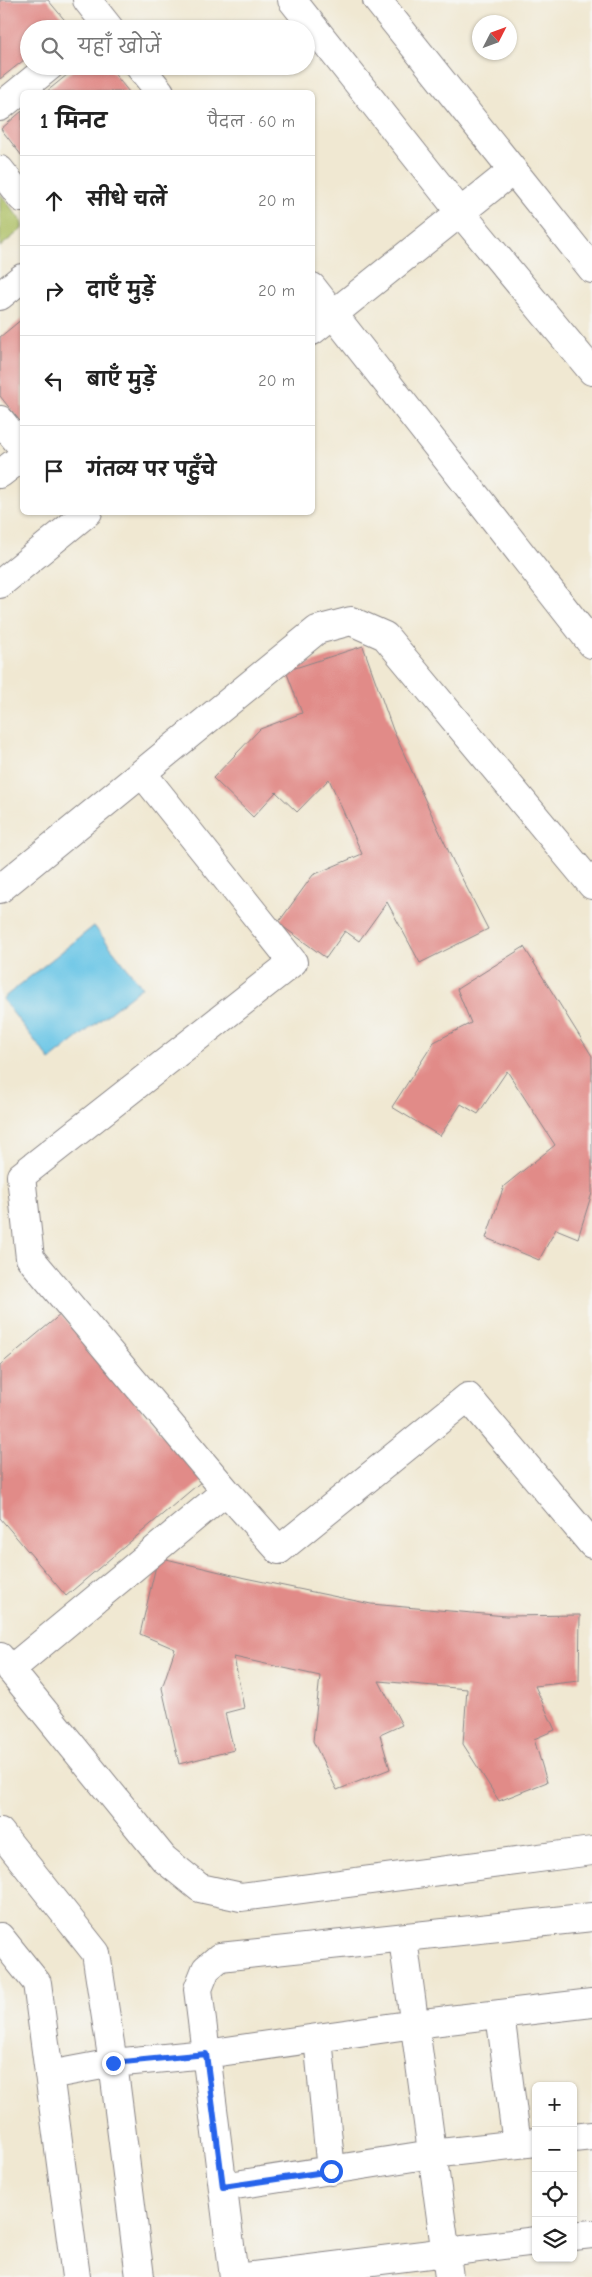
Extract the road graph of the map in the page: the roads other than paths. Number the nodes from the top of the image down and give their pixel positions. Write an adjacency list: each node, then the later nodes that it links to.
1 (87, 0): 4 (street)
2 (292, 0): 5 (street)
3 (377, 0): 14 (street)
4 (99, 20)
5 (308, 20)
6 (315, 29): 16 (street)
7 (39, 75): 9 (street)
8 (146, 75): 10 (street)
9 (21, 90)
10 (158, 90)
11 (20, 91): 12 (street)
12 (0, 107)
13 (0, 170): 15 (street)
14 (512, 171): 16 (street); 17 (street)
15 (20, 195)
16 (460, 212): 21 (street); 22 (street)
17 (592, 269)
18 (20, 280): 19 (street)
19 (0, 296)
20 (315, 296): 21 (street)
21 (323, 322): 29 (street)
22 (592, 371)
23 (0, 420): 24 (street)
24 (20, 445)
25 (20, 458): 26 (street)
26 (0, 474)
27 (84, 515): 28 (street)
28 (0, 584)
29 (592, 644)
30 (142, 773): 31 (street); 32 (street); 33 (street)
31 (592, 885)
32 (0, 888)
33 (226, 1491): 34 (street); 35 (street)
34 (592, 1544)
35 (5, 1664): 37 (street)
36 (0, 1832): 46 (street)
37 (592, 1851)
38 (592, 1917): 39 (street)
39 (403, 1938): 43 (street); 45 (street)
40 (5, 1949): 47 (street)
41 (592, 2003): 42 (street)
42 (500, 2014): 43 (street); 50 (street)
43 (415, 2024): 44 (street); 51 (street)
44 (318, 2038): 45 (street); 52 (street)
45 (206, 2054): 46 (street); 53 (street)
46 (113, 2063): 47 (street); 59 (street)
47 (49, 2075): 58 (street)
48 (592, 2136): 49 (street)
49 (577, 2138)
50 (526, 2143): 51 (street)
51 (432, 2154): 52 (street); 57 (street)
52 (331, 2171): 53 (street)
53 (223, 2187): 60 (street)
54 (592, 2234): 55 (street)
55 (577, 2236)
56 (532, 2242): 57 (street)
57 (447, 2264): 61 (street)
58 (76, 2277)
59 (140, 2277)
60 (234, 2277)
61 (244, 2277)

